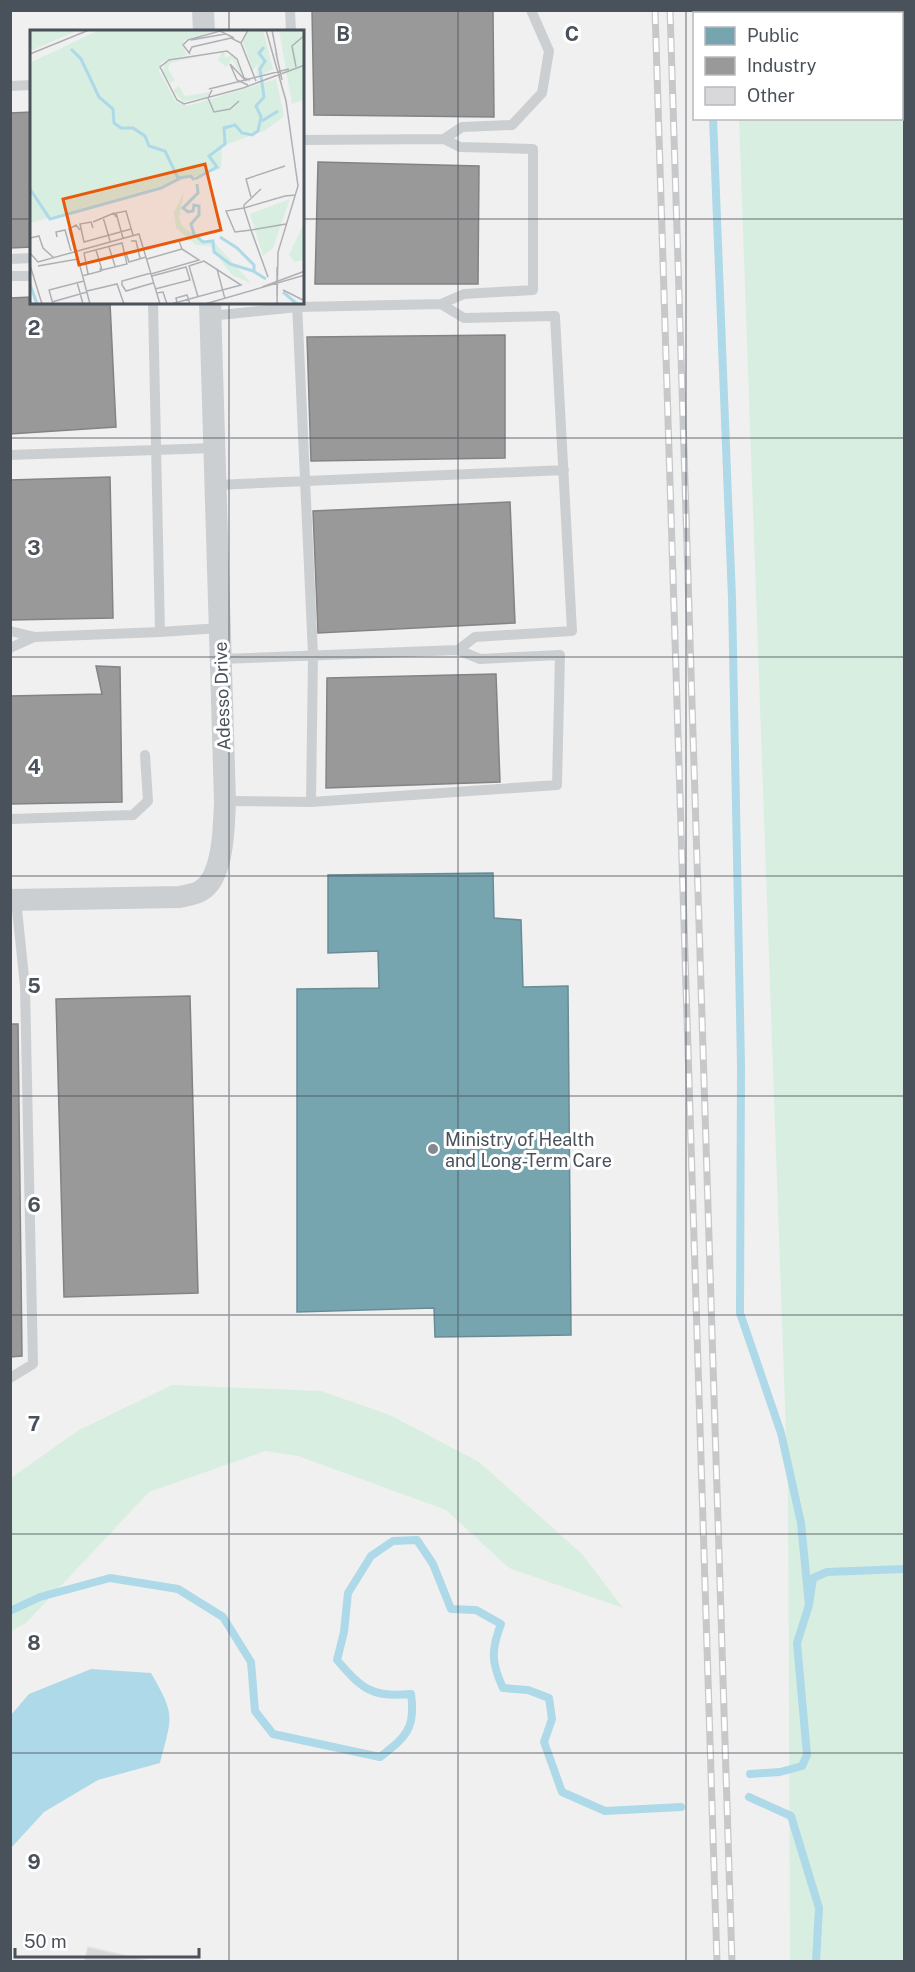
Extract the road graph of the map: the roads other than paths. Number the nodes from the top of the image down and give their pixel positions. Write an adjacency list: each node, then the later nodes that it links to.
1 (203, 10): 4 (street)
2 (290, 10): 5 (lane)
3 (531, 10): 8 (lane)
4 (204, 30)
5 (291, 30)
6 (30, 85): 7 (lane)
7 (10, 86)
8 (444, 139): 9 (lane); 15 (lane)
9 (304, 140)
10 (30, 258): 11 (lane)
11 (10, 259)
12 (10, 276): 13 (lane)
13 (30, 276)
14 (153, 304): 19 (lane)
15 (441, 304): 16 (lane); 21 (lane)
16 (298, 305): 17 (lane); 22 (lane)
17 (210, 309): 18 (street, Adesso Drive)
18 (214, 448): 19 (lane); 23 (street, Adesso Drive)
19 (156, 450): 20 (lane); 26 (lane)
20 (10, 455)
21 (564, 470): 22 (lane); 29 (lane)
22 (304, 482): 23 (lane); 30 (lane)
23 (216, 485): 24 (street, Adesso Drive)
24 (220, 628): 26 (lane); 31 (street, Adesso Drive)
25 (10, 632): 27 (lane)
26 (159, 632): 27 (lane)
27 (35, 637): 28 (lane)
28 (10, 648)
29 (458, 650): 30 (lane); 34 (lane)
30 (313, 655): 31 (lane); 34 (lane)
31 (220, 659): 33 (street, Adesso Drive)
32 (145, 755): 35 (lane)
33 (225, 801): 34 (lane); 36 (street, Adesso Drive)
34 (311, 802)
35 (10, 819)
36 (13, 900): 37 (lane)
37 (10, 1378)

